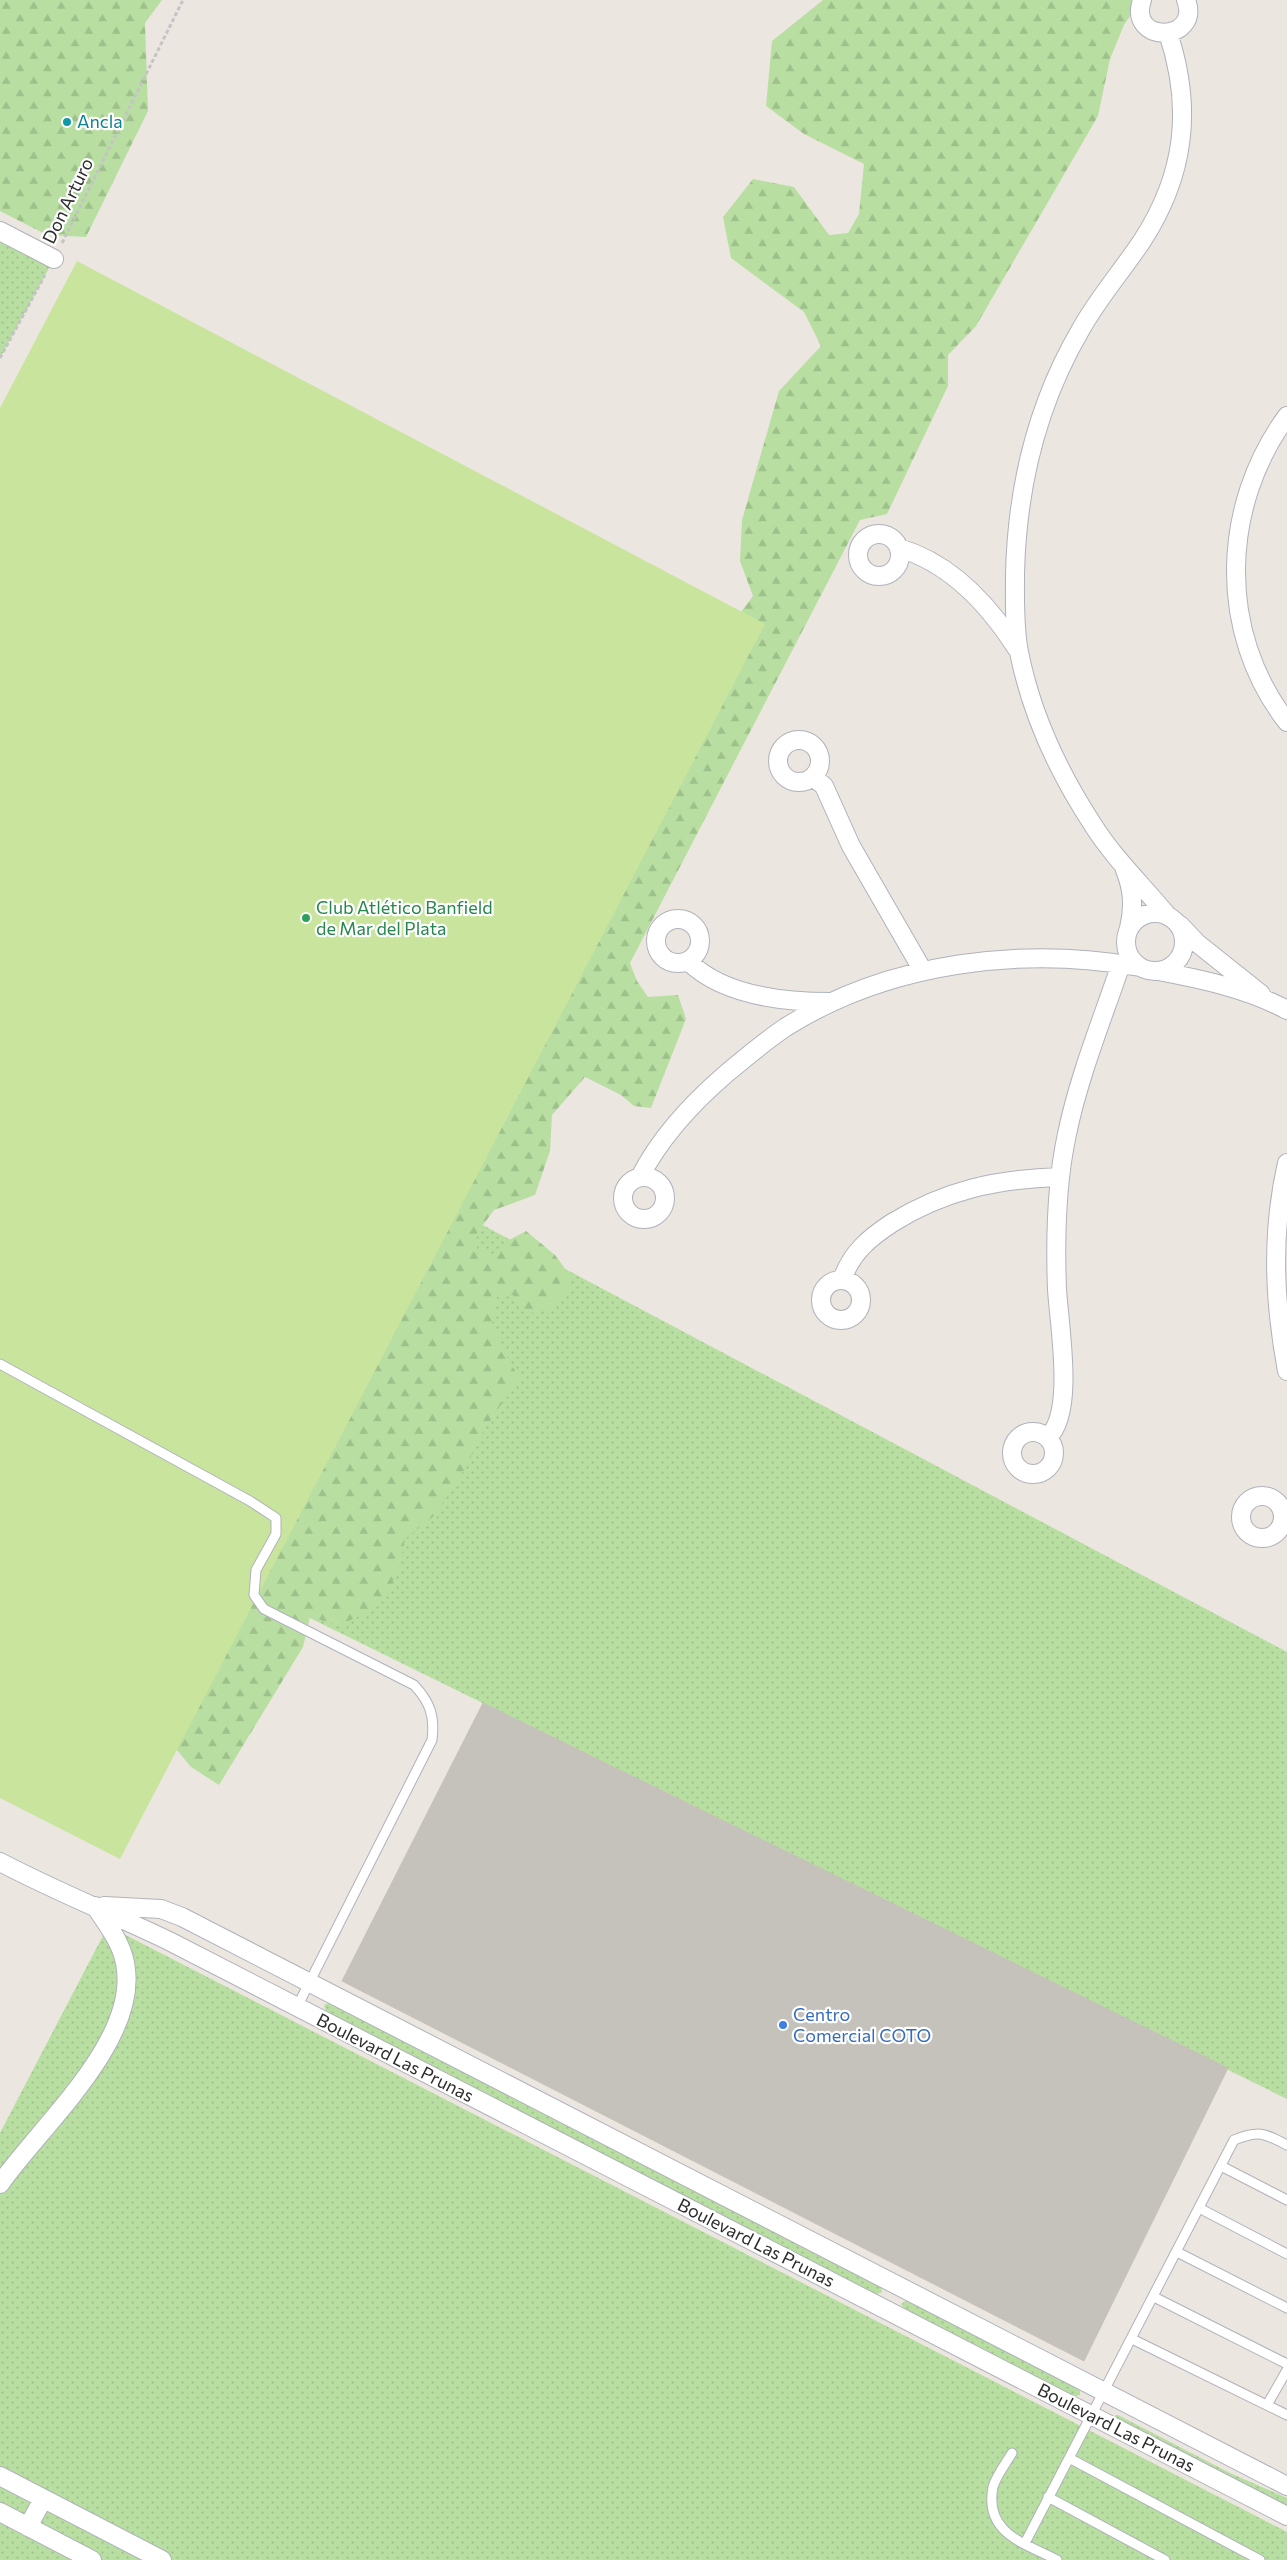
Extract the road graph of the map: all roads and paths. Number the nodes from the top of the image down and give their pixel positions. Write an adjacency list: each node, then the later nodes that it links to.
1 (183, 0): 6 (path, Don Arturo)
2 (1142, 0): 4 (street)
3 (1186, 0): 4 (street)
4 (1168, 33): 10 (street)
5 (0, 231): 6 (street)
6 (54, 259): 7 (path, Don Arturo)
7 (0, 358)
8 (1287, 416): 11 (street)
9 (899, 548): 10 (street)
10 (1019, 651): 13 (street)
11 (1287, 722)
12 (813, 777): 20 (street)
13 (1122, 862): 14 (street); 15 (street)
14 (1173, 920): 15 (street); 21 (street); 22 (street)
15 (1127, 932): 16 (street); 19 (street)
16 (1093, 960): 18 (street); 20 (street)
17 (688, 961): 23 (street)
18 (1121, 964): 19 (street); 27 (street)
19 (1140, 967): 21 (street)
20 (922, 971): 23 (street)
21 (1158, 971): 22 (street)
22 (1268, 1000): 24 (street)
23 (833, 1002): 26 (street)
24 (1287, 1010)
25 (1287, 1163): 30 (street)
26 (640, 1177)
27 (1060, 1177): 28 (street); 31 (street)
28 (842, 1280)
29 (0, 1364): 34 (lane)
30 (1287, 1371)
31 (1048, 1437)
32 (0, 1862): 33 (street)
33 (95, 1905): 34 (street, Boulevard Las Prunas); 35 (street, Boulevard Las Prunas); 38 (street)
34 (310, 1983): 35 (lane); 43 (street, Boulevard Las Prunas)
35 (297, 2007): 46 (street, Boulevard Las Prunas)
36 (1287, 2145): 37 (lane)
37 (1221, 2166): 39 (lane); 40 (lane)
38 (0, 2184)
39 (1287, 2200)
40 (1199, 2208): 41 (lane); 42 (lane)
41 (1177, 2252): 44 (lane); 45 (lane)
42 (1287, 2254)
43 (898, 2285): 46 (street); 50 (street, Boulevard Las Prunas)
44 (1154, 2297): 47 (lane); 48 (lane)
45 (1287, 2308)
46 (885, 2310): 53 (street, Boulevard Las Prunas)
47 (1132, 2339): 50 (lane); 51 (lane)
48 (1287, 2364)
49 (1287, 2370): 51 (lane)
50 (1105, 2392): 53 (lane); 57 (street, Boulevard Las Prunas)
51 (1267, 2405): 52 (lane)
52 (1287, 2414)
53 (1092, 2416): 55 (lane); 61 (street, Boulevard Las Prunas)
54 (1012, 2454): 63 (lane)
55 (1069, 2458): 58 (lane); 68 (lane)
56 (0, 2476): 59 (street)
57 (1287, 2486)
58 (1048, 2497): 63 (lane); 67 (lane)
59 (43, 2499): 62 (street); 65 (street)
60 (0, 2512): 62 (street)
61 (1287, 2516)
62 (28, 2527): 64 (street)
63 (1025, 2543): 66 (lane)
64 (92, 2560)
65 (162, 2560)
66 (1057, 2560)
67 (1165, 2560)
68 (1260, 2560)

